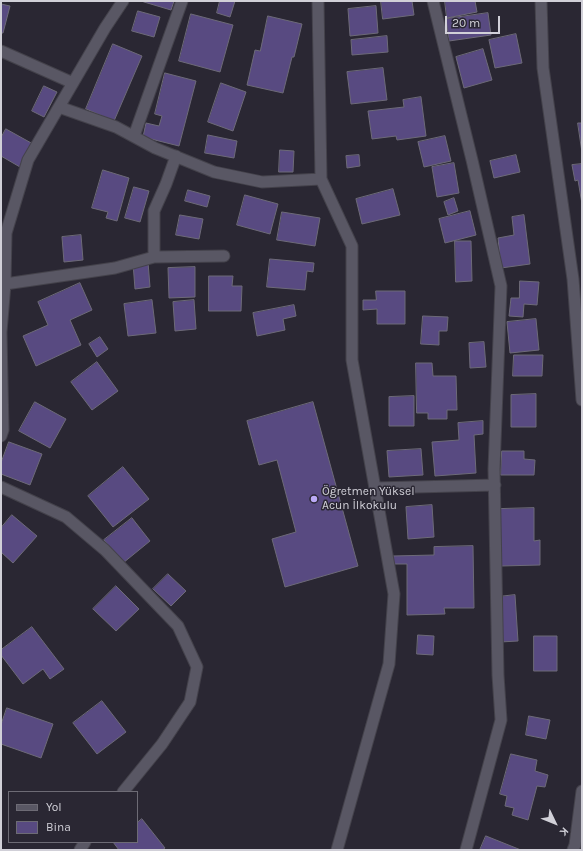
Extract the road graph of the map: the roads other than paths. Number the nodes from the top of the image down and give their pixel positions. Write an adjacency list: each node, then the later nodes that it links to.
1 (123, 1): 7 (street)
2 (182, 1): 9 (street)
3 (318, 1): 11 (street)
4 (433, 1): 17 (street)
5 (541, 1): 15 (street)
6 (1, 51): 7 (street)
7 (73, 83): 8 (street)
8 (59, 107): 9 (street); 14 (street)
9 (134, 136): 10 (street)
10 (176, 156): 11 (street); 13 (street)
11 (321, 179): 19 (street)
12 (224, 256): 13 (street)
13 (154, 257): 14 (street)
14 (5, 284): 16 (street)
15 (582, 400)
16 (1, 436)
17 (495, 486): 19 (street); 23 (street)
18 (1, 487): 20 (street)
19 (375, 488): 22 (street)
20 (125, 791)
21 (582, 791): 24 (street)
22 (338, 850)
23 (466, 850)
24 (573, 850)

